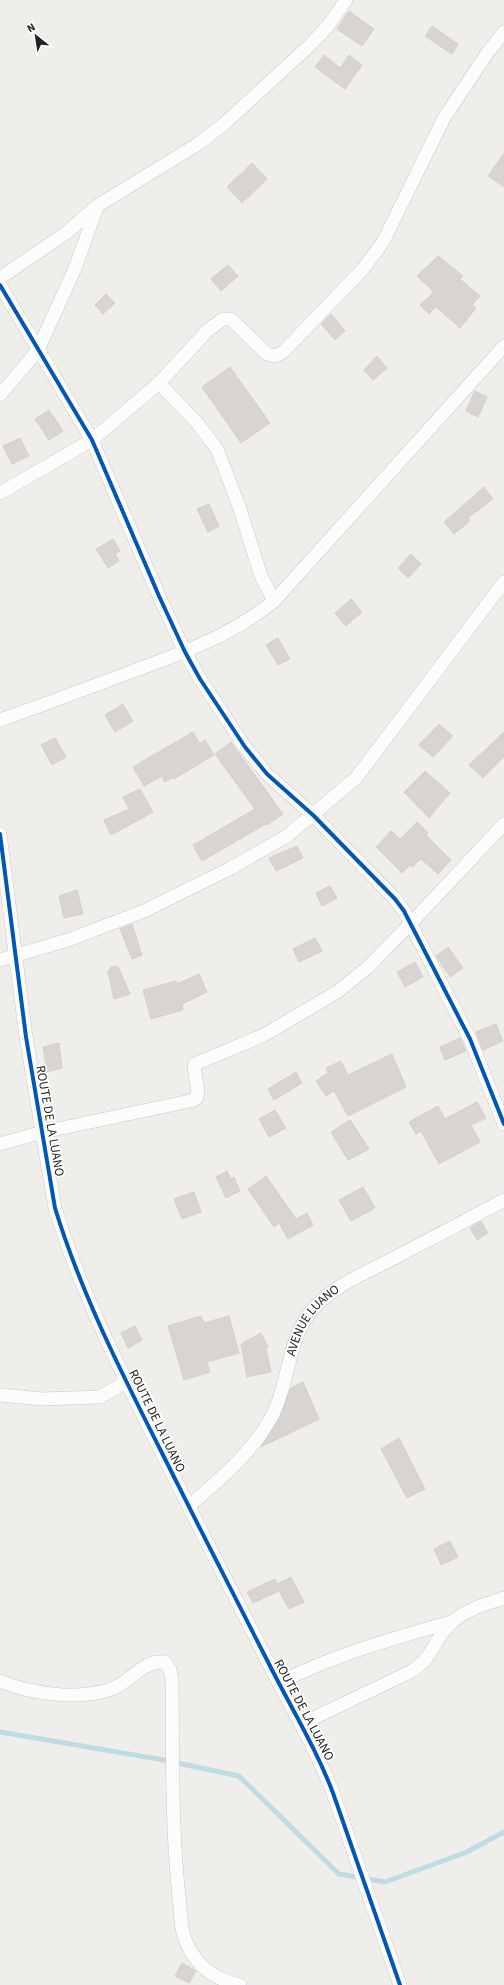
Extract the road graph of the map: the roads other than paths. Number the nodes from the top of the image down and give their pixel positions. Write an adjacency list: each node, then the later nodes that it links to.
1 (346, 0): 3 (street)
2 (504, 32): 8 (street)
3 (97, 206): 4 (street); 7 (street)
4 (0, 278)
5 (0, 285): 7 (street)
6 (504, 346): 13 (street)
7 (38, 350): 9 (street); 10 (street)
8 (159, 383): 10 (street); 13 (street)
9 (0, 395)
10 (92, 440): 11 (street); 14 (street)
11 (0, 493)
12 (504, 582): 16 (street)
13 (274, 600): 14 (street)
14 (185, 652): 15 (street); 16 (street)
15 (0, 720)
16 (314, 816): 19 (street); 20 (street)
17 (504, 824): 19 (street)
18 (0, 834): 20 (street, ROUTE DE LA LUANO)
19 (412, 923): 22 (street); 23 (street)
20 (16, 955): 21 (street); 23 (street, ROUTE DE LA LUANO)
21 (0, 960)
22 (504, 1124)
23 (43, 1132): 24 (street); 26 (street, ROUTE DE LA LUANO)
24 (0, 1144)
25 (504, 1200): 28 (street, AVENUE LUANO)
26 (126, 1382): 27 (street); 28 (street, ROUTE DE LA LUANO)
27 (0, 1396)
28 (189, 1506): 32 (street, ROUTE DE LA LUANO)
29 (504, 1598): 30 (street)
30 (451, 1622): 32 (street); 33 (street)
31 (0, 1681): 34 (street)
32 (279, 1684): 33 (street, ROUTE DE LA LUANO)
33 (301, 1724): 35 (street, ROUTE DE LA LUANO)
34 (240, 1985)
35 (400, 1985)

